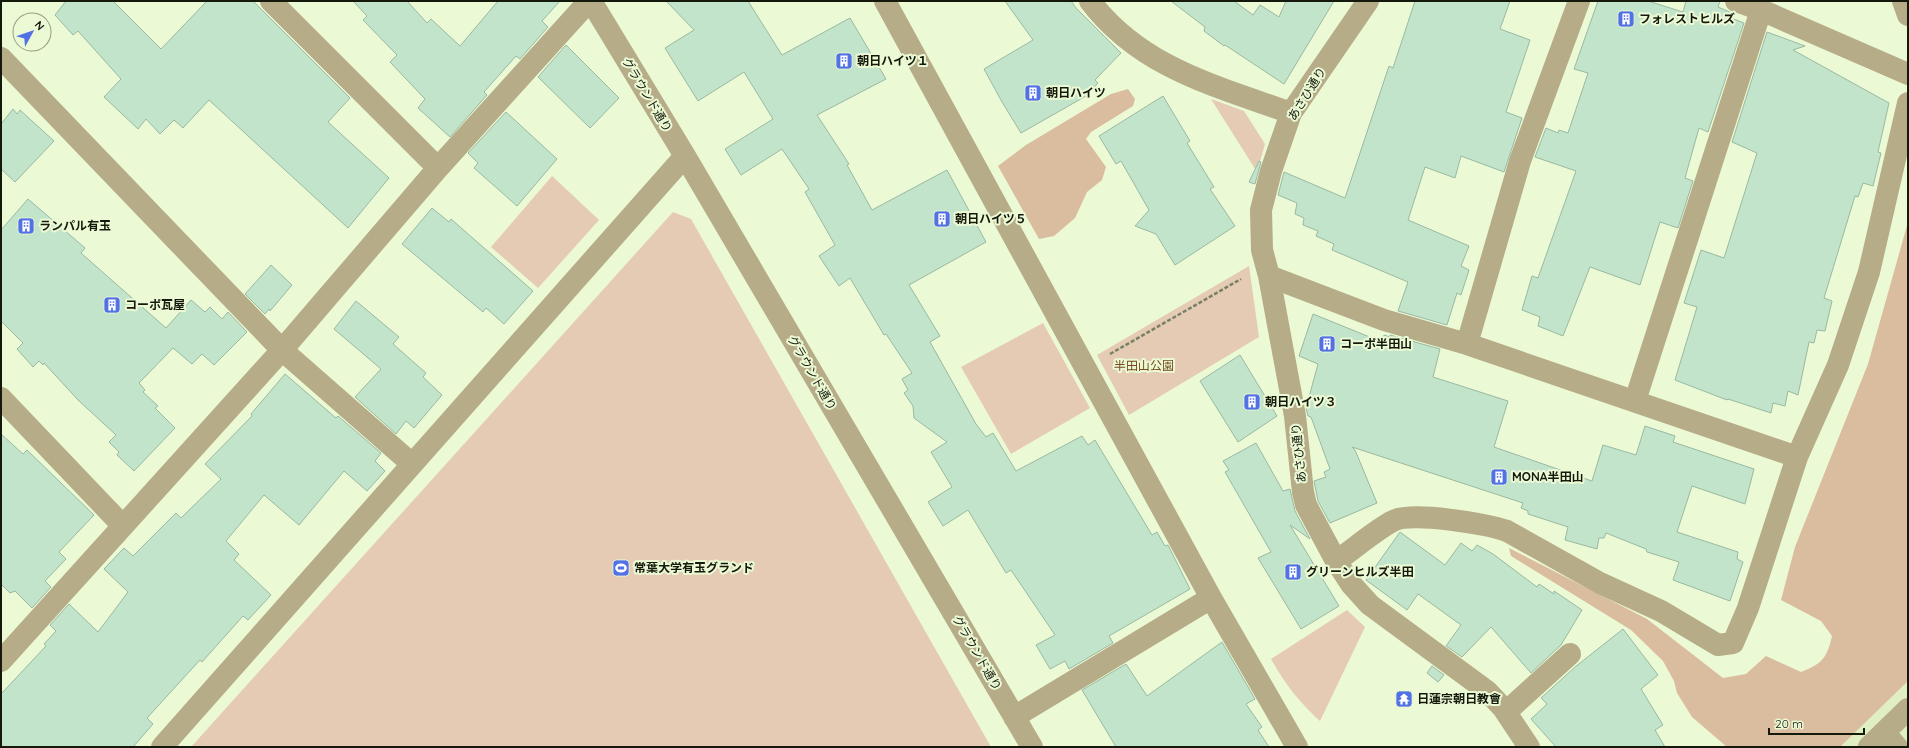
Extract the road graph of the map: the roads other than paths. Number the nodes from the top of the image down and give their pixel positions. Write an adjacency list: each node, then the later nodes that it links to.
1 (271, 1): 16 (street)
2 (590, 1): 15 (street, グラウンド通り); 16 (street)
3 (886, 1): 26 (street)
4 (1090, 1): 14 (street)
5 (1368, 1): 14 (street, あさひ通り)
6 (1579, 1): 18 (street)
7 (1736, 1): 9 (street)
8 (1904, 1): 10 (street)
9 (1761, 10): 12 (street); 21 (street)
10 (1908, 15)
11 (1, 58): 19 (street)
12 (1908, 74)
13 (1908, 103): 22 (street)
14 (1291, 114): 17 (street, あさひ通り)
15 (685, 156): 23 (street); 31 (street, グラウンド通り)
16 (438, 168): 19 (street)
17 (1269, 276): 18 (street); 25 (street, あさひ通り)
18 (1468, 344): 21 (street)
19 (282, 350): 23 (street); 24 (street)
20 (1, 398): 24 (street)
21 (1635, 401): 22 (street)
22 (1797, 458): 25 (street)
23 (412, 464): 33 (street)
24 (123, 526): 28 (street)
25 (1336, 561): 30 (street, あさひ通り)
26 (1211, 598): 31 (street); 35 (street)
27 (1570, 654): 30 (street)
28 (1, 661)
29 (1908, 708): 32 (street)
30 (1506, 712): 36 (street, あさひ通り)
31 (1014, 717): 34 (street, グラウンド通り)
32 (1891, 739): 37 (street)
33 (162, 747)
34 (1032, 747)
35 (1297, 747)
36 (1529, 747)
37 (1869, 747)

